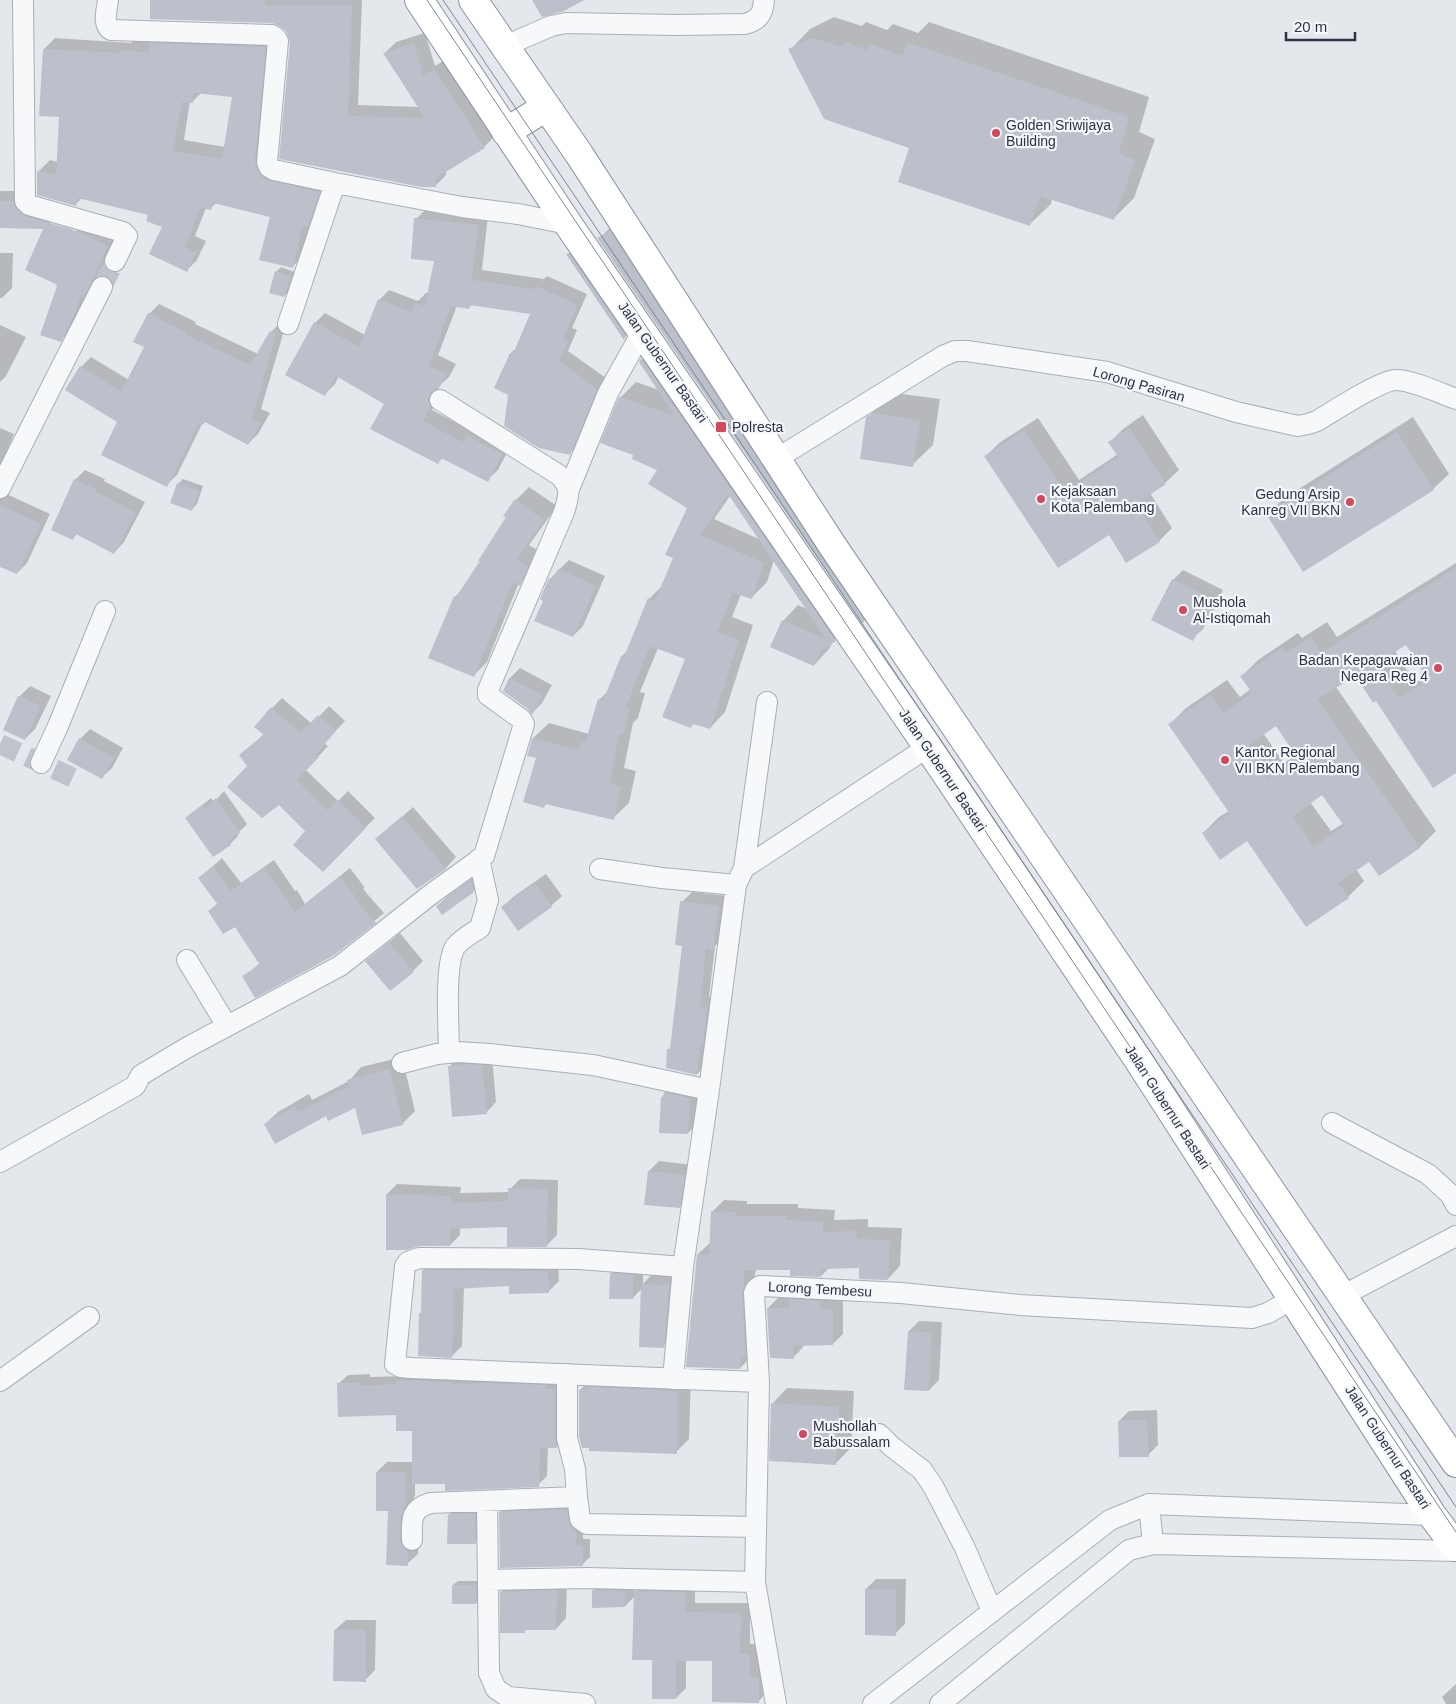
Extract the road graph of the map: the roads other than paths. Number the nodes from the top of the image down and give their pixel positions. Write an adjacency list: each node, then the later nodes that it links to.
1 (23, 0): 11 (street)
2 (108, 0): 9 (street)
3 (419, 0): 8 (highway, Jalan Gubernur Bastari)
4 (473, 0): 6 (highway)
5 (764, 0): 6 (street)
6 (504, 46): 7 (highway)
7 (546, 107): 8 (highway); 17 (highway)
8 (506, 132): 10 (highway, Jalan Gubernur Bastari)
9 (334, 183): 10 (street); 13 (street)
10 (568, 224): 14 (highway, Jalan Gubernur Bastari)
11 (115, 261)
12 (102, 287): 18 (street)
13 (288, 324)
14 (642, 332): 19 (street); 22 (highway, Jalan Gubernur Bastari)
15 (1456, 399): 17 (street, Lorong Pasiran)
16 (440, 400): 19 (street)
17 (776, 459): 29 (highway)
18 (0, 488)
19 (569, 489): 24 (street)
20 (105, 611): 23 (street)
21 (768, 702): 26 (street)
22 (928, 747): 26 (street); 31 (highway, Jalan Gubernur Bastari)
23 (40, 763)
24 (479, 859): 28 (street); 30 (street)
25 (600, 869): 26 (street)
26 (740, 877): 33 (street)
27 (187, 960): 28 (street)
28 (227, 1026): 35 (street)
29 (1167, 1039): 31 (highway); 39 (highway)
30 (449, 1053): 32 (street); 33 (street)
31 (1137, 1058): 40 (highway, Jalan Gubernur Bastari)
32 (402, 1063)
33 (709, 1090): 38 (street)
34 (1332, 1123): 36 (street)
35 (0, 1162)
36 (1456, 1205)
37 (1456, 1236): 39 (street)
38 (683, 1267): 42 (street); 43 (street)
39 (1342, 1296): 47 (highway)
40 (1292, 1299): 45 (street, Lorong Tembesu); 51 (highway, Jalan Gubernur Bastari)
41 (89, 1317): 44 (street)
42 (568, 1374): 43 (street); 48 (street)
43 (673, 1379): 45 (street)
44 (0, 1381)
45 (759, 1382): 52 (street)
46 (879, 1434): 59 (street)
47 (1456, 1463)
48 (577, 1497): 49 (street); 52 (street)
49 (487, 1501): 53 (street); 57 (street)
50 (1149, 1504): 51 (street); 54 (street); 59 (street)
51 (1432, 1516): 55 (highway, Jalan Gubernur Bastari)
52 (756, 1527): 58 (street)
53 (412, 1540)
54 (1153, 1544): 56 (street); 63 (street)
55 (1456, 1547)
56 (1456, 1551)
57 (488, 1580): 58 (street); 60 (street)
58 (755, 1582): 61 (street)
59 (992, 1611): 62 (street)
60 (586, 1704)
61 (776, 1704)
62 (873, 1704)
63 (940, 1704)

